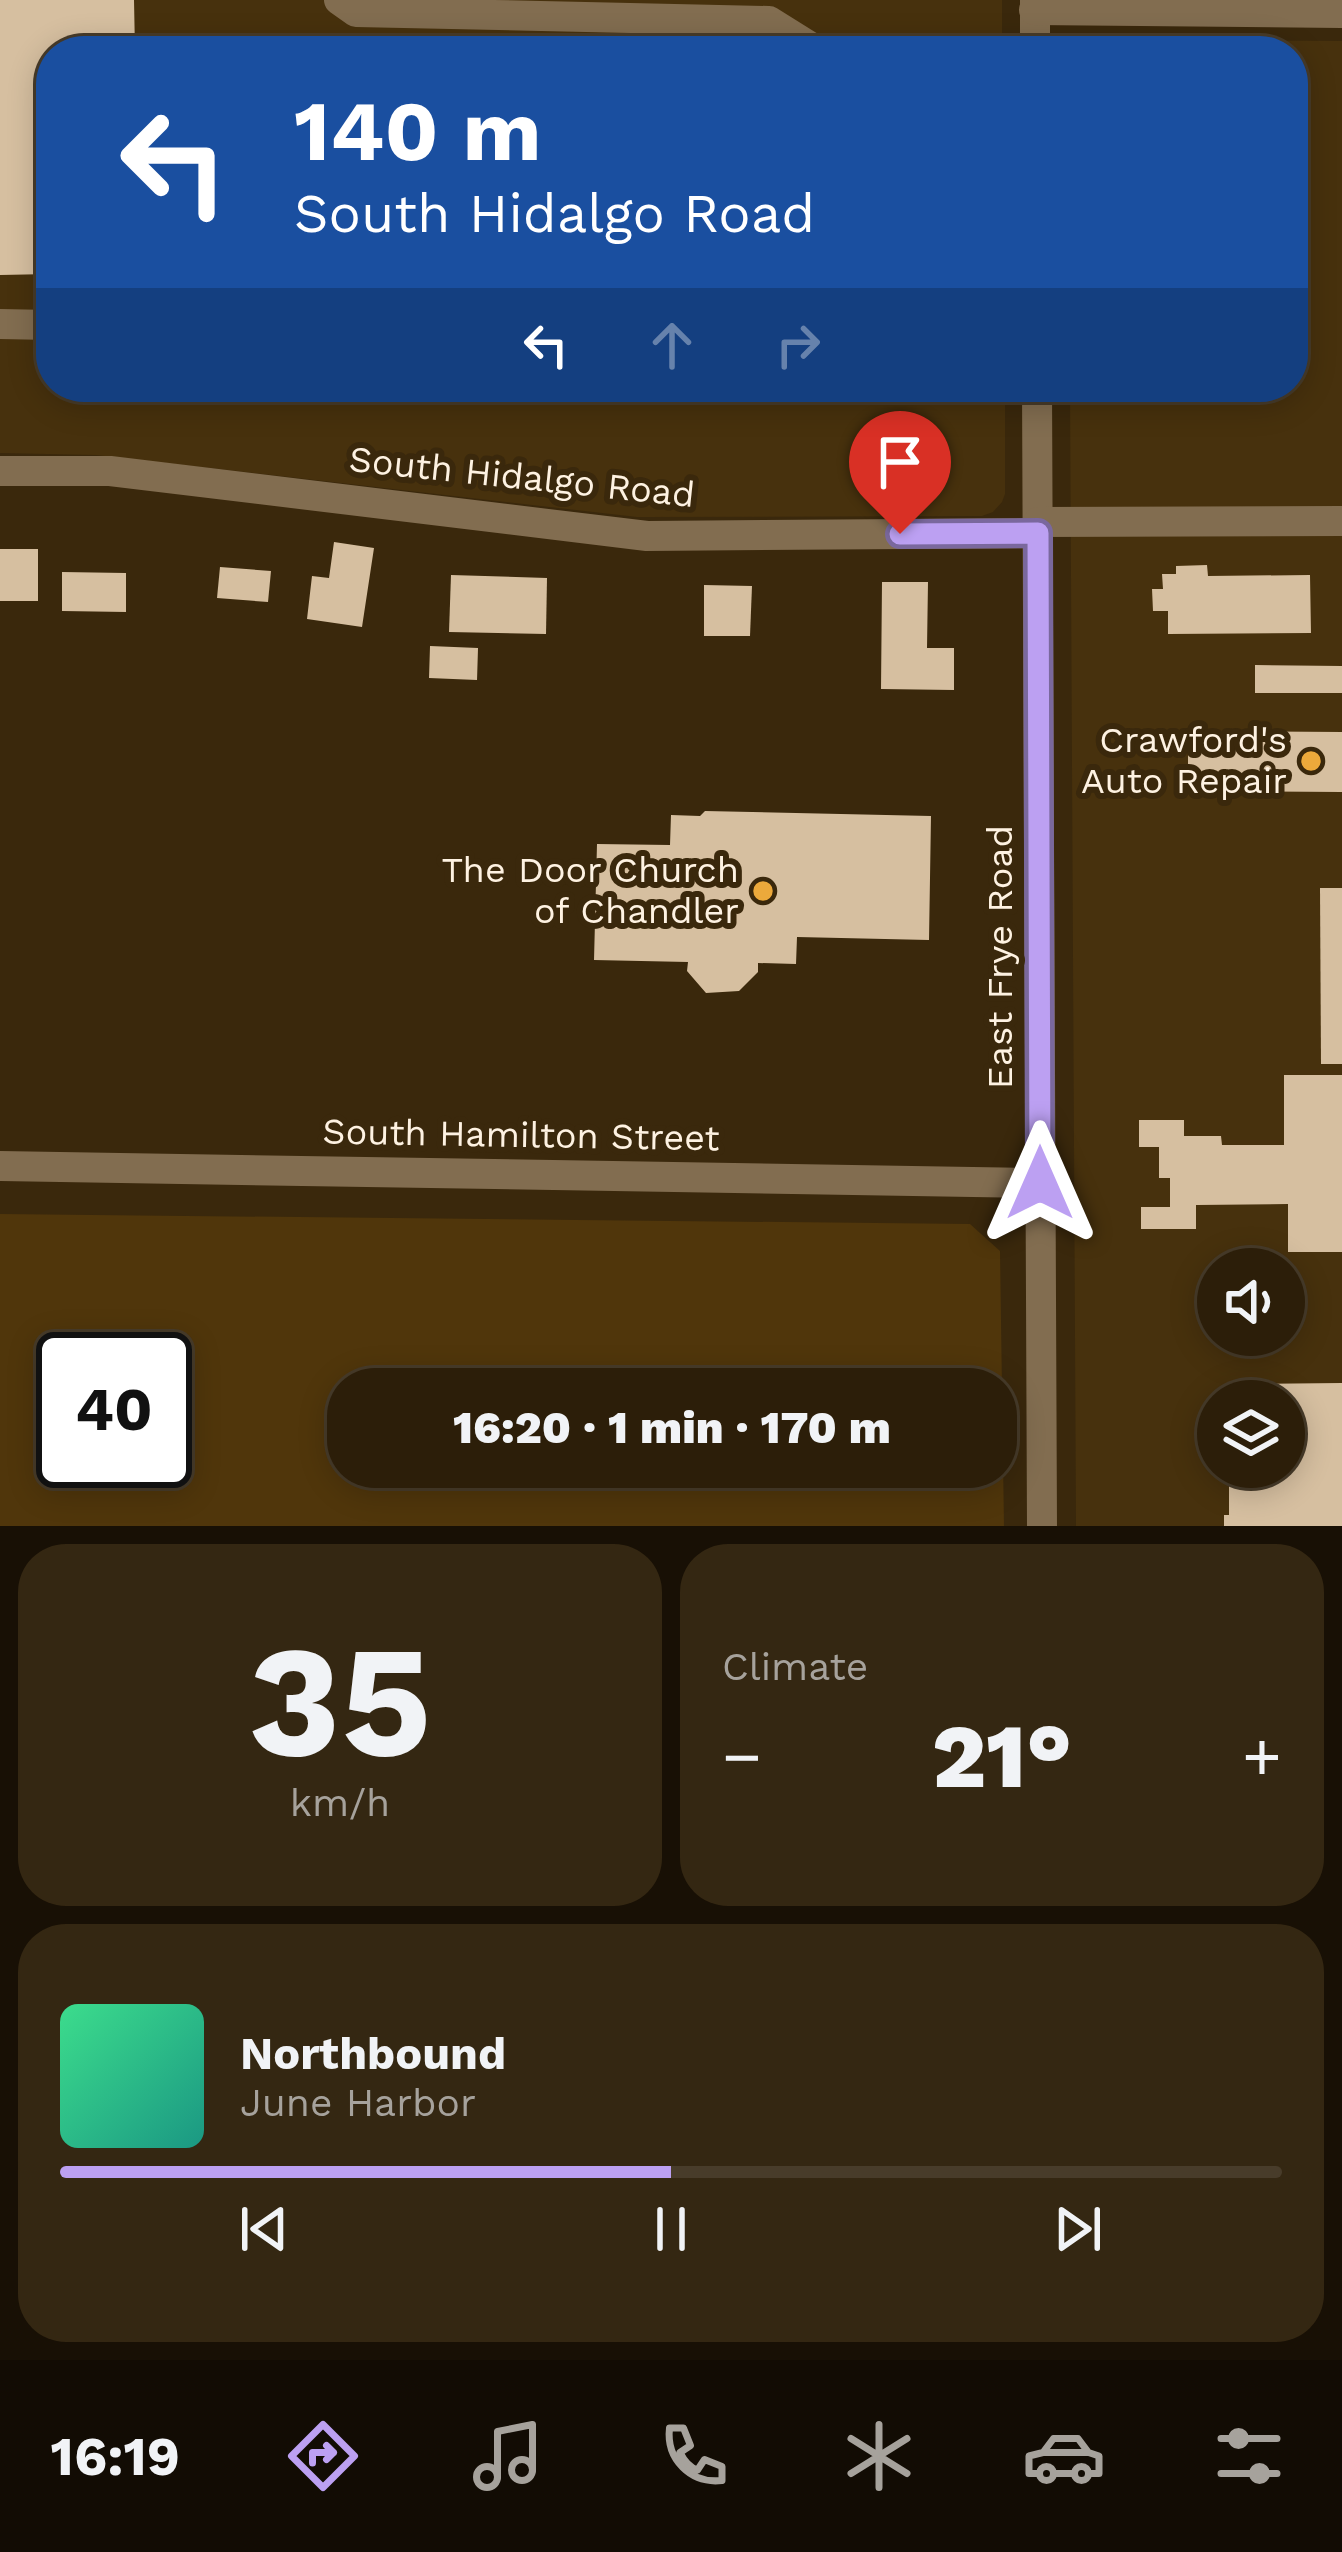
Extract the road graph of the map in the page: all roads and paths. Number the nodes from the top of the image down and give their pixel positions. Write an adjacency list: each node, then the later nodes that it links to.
1 (339, 0): 5 (street)
2 (1034, 5): 3 (street); 6 (street)
3 (1310, 7): 4 (street)
4 (1342, 14)
5 (793, 36)
6 (1035, 36)
7 (0, 324): 8 (street)
8 (36, 325)
9 (1037, 402): 12 (street, East Frye Road)
10 (0, 471): 12 (street, South Hidalgo Road)
11 (1342, 520): 12 (street, South Hidalgo Road)
12 (1038, 528): 14 (street, East Frye Road)
13 (0, 1166): 14 (street, South Hamilton Street)
14 (1040, 1183): 15 (street, East Frye Road)
15 (1042, 1526)

